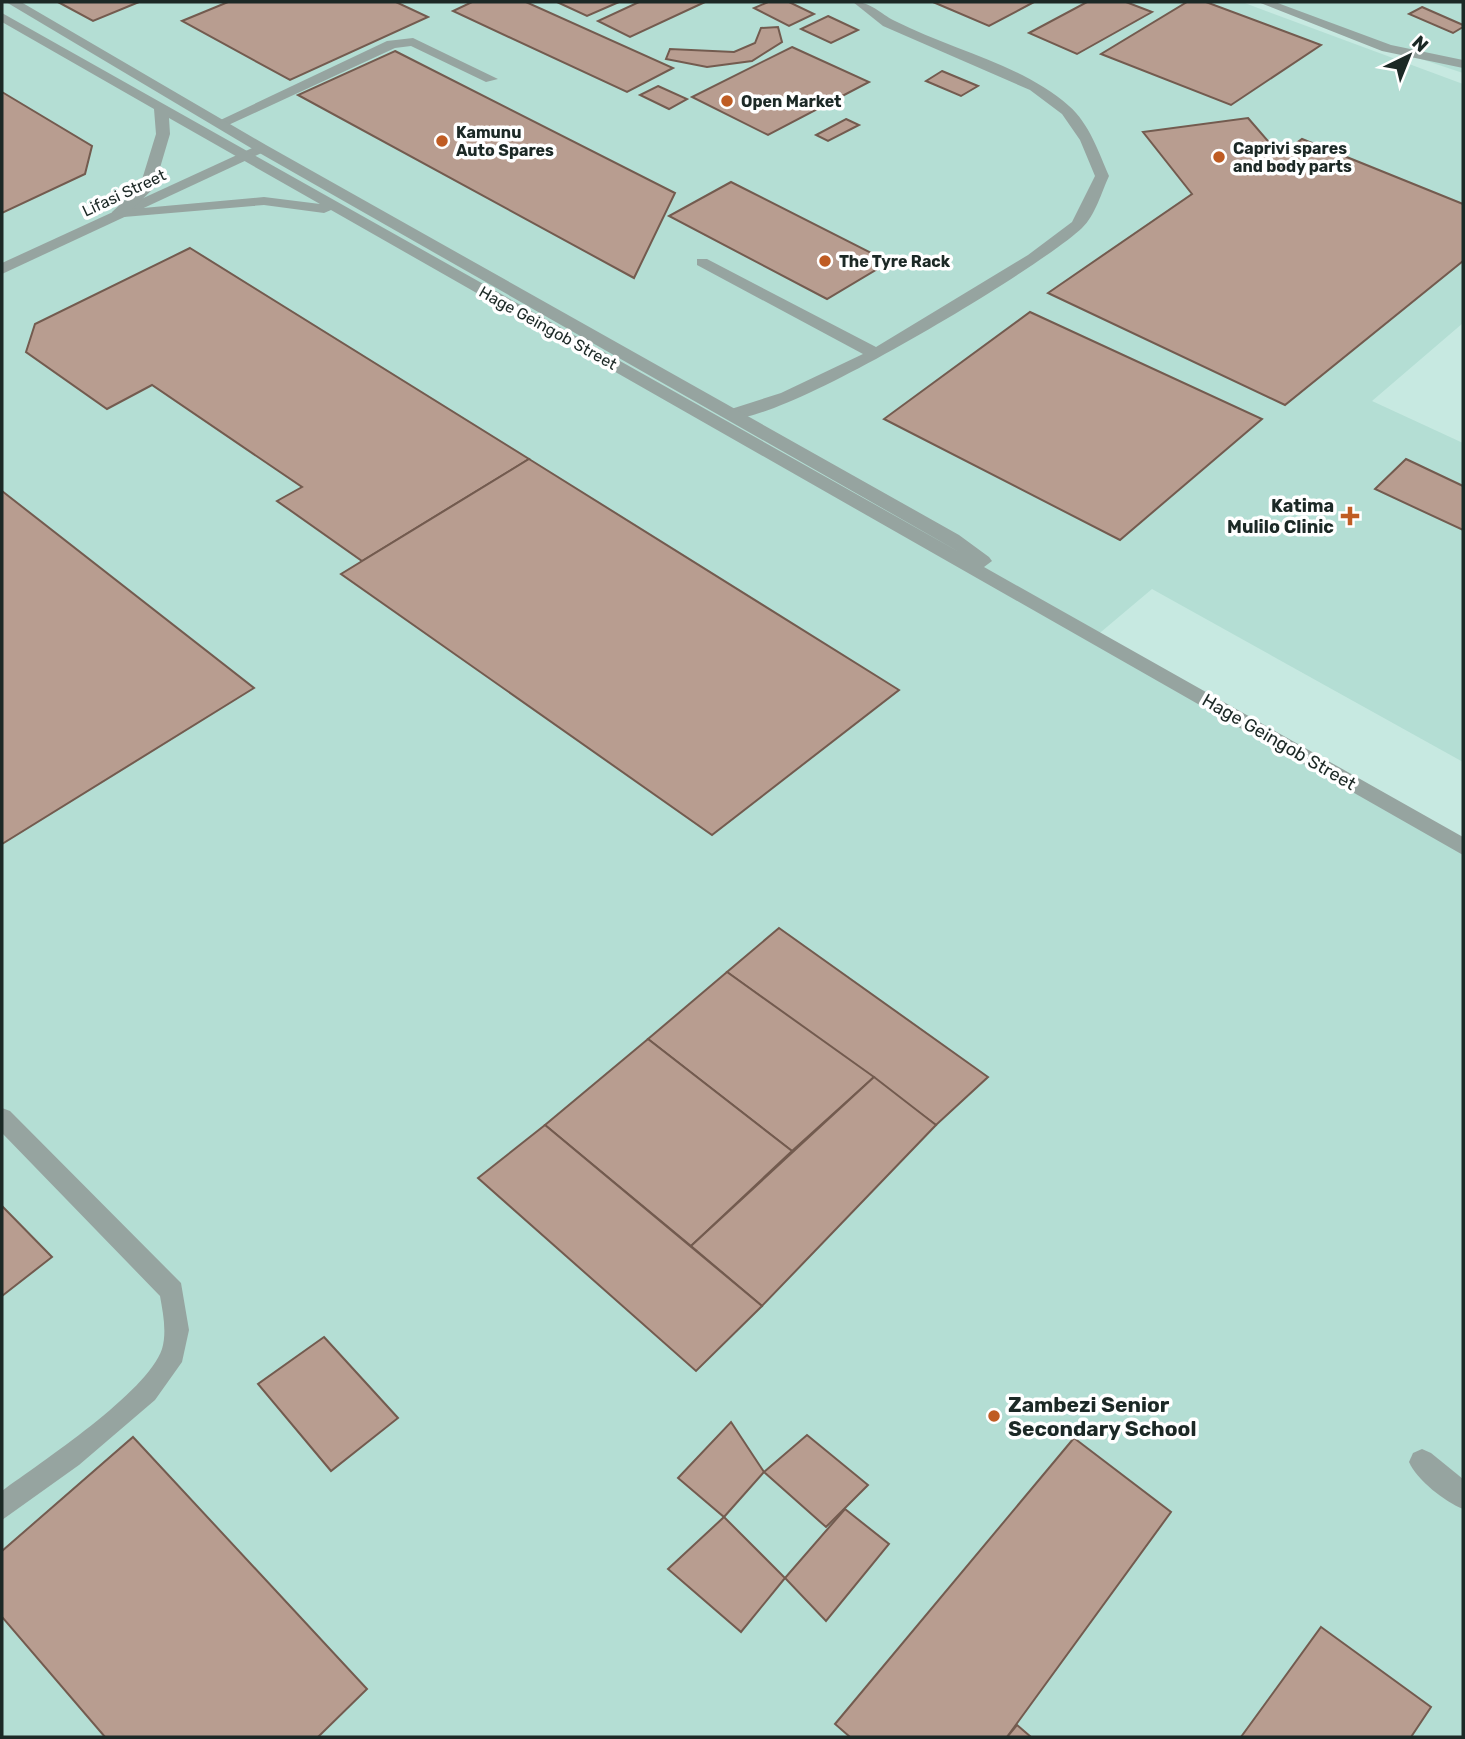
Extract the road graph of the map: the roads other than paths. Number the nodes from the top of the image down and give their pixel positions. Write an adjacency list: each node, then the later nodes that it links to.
1 (13, 2): 8 (street, Hage Geingob Street)
2 (859, 2): 15 (street)
3 (1264, 2): 5 (street)
4 (2, 18): 7 (street, Hage Geingob Street)
5 (1463, 64)
6 (491, 79): 8 (street)
7 (161, 108): 10 (street, Hage Geingob Street); 12 (street)
8 (219, 124): 9 (street, Hage Geingob Street)
9 (261, 148): 10 (street, Lifasi Street); 16 (street, Hage Geingob Street)
10 (243, 156): 11 (street, Hage Geingob Street); 12 (street, Lifasi Street)
11 (345, 214): 12 (street); 17 (street, Hage Geingob Street)
12 (117, 215): 14 (street, Lifasi Street)
13 (702, 262): 15 (street)
14 (2, 269)
15 (876, 354): 16 (street)
16 (734, 414): 17 (street, Hage Geingob Street)
17 (1094, 638): 18 (street, Hage Geingob Street)
18 (1463, 846)
19 (2, 1118): 22 (street)
20 (1422, 1462): 21 (street)
21 (1463, 1496)
22 (2, 1507)

